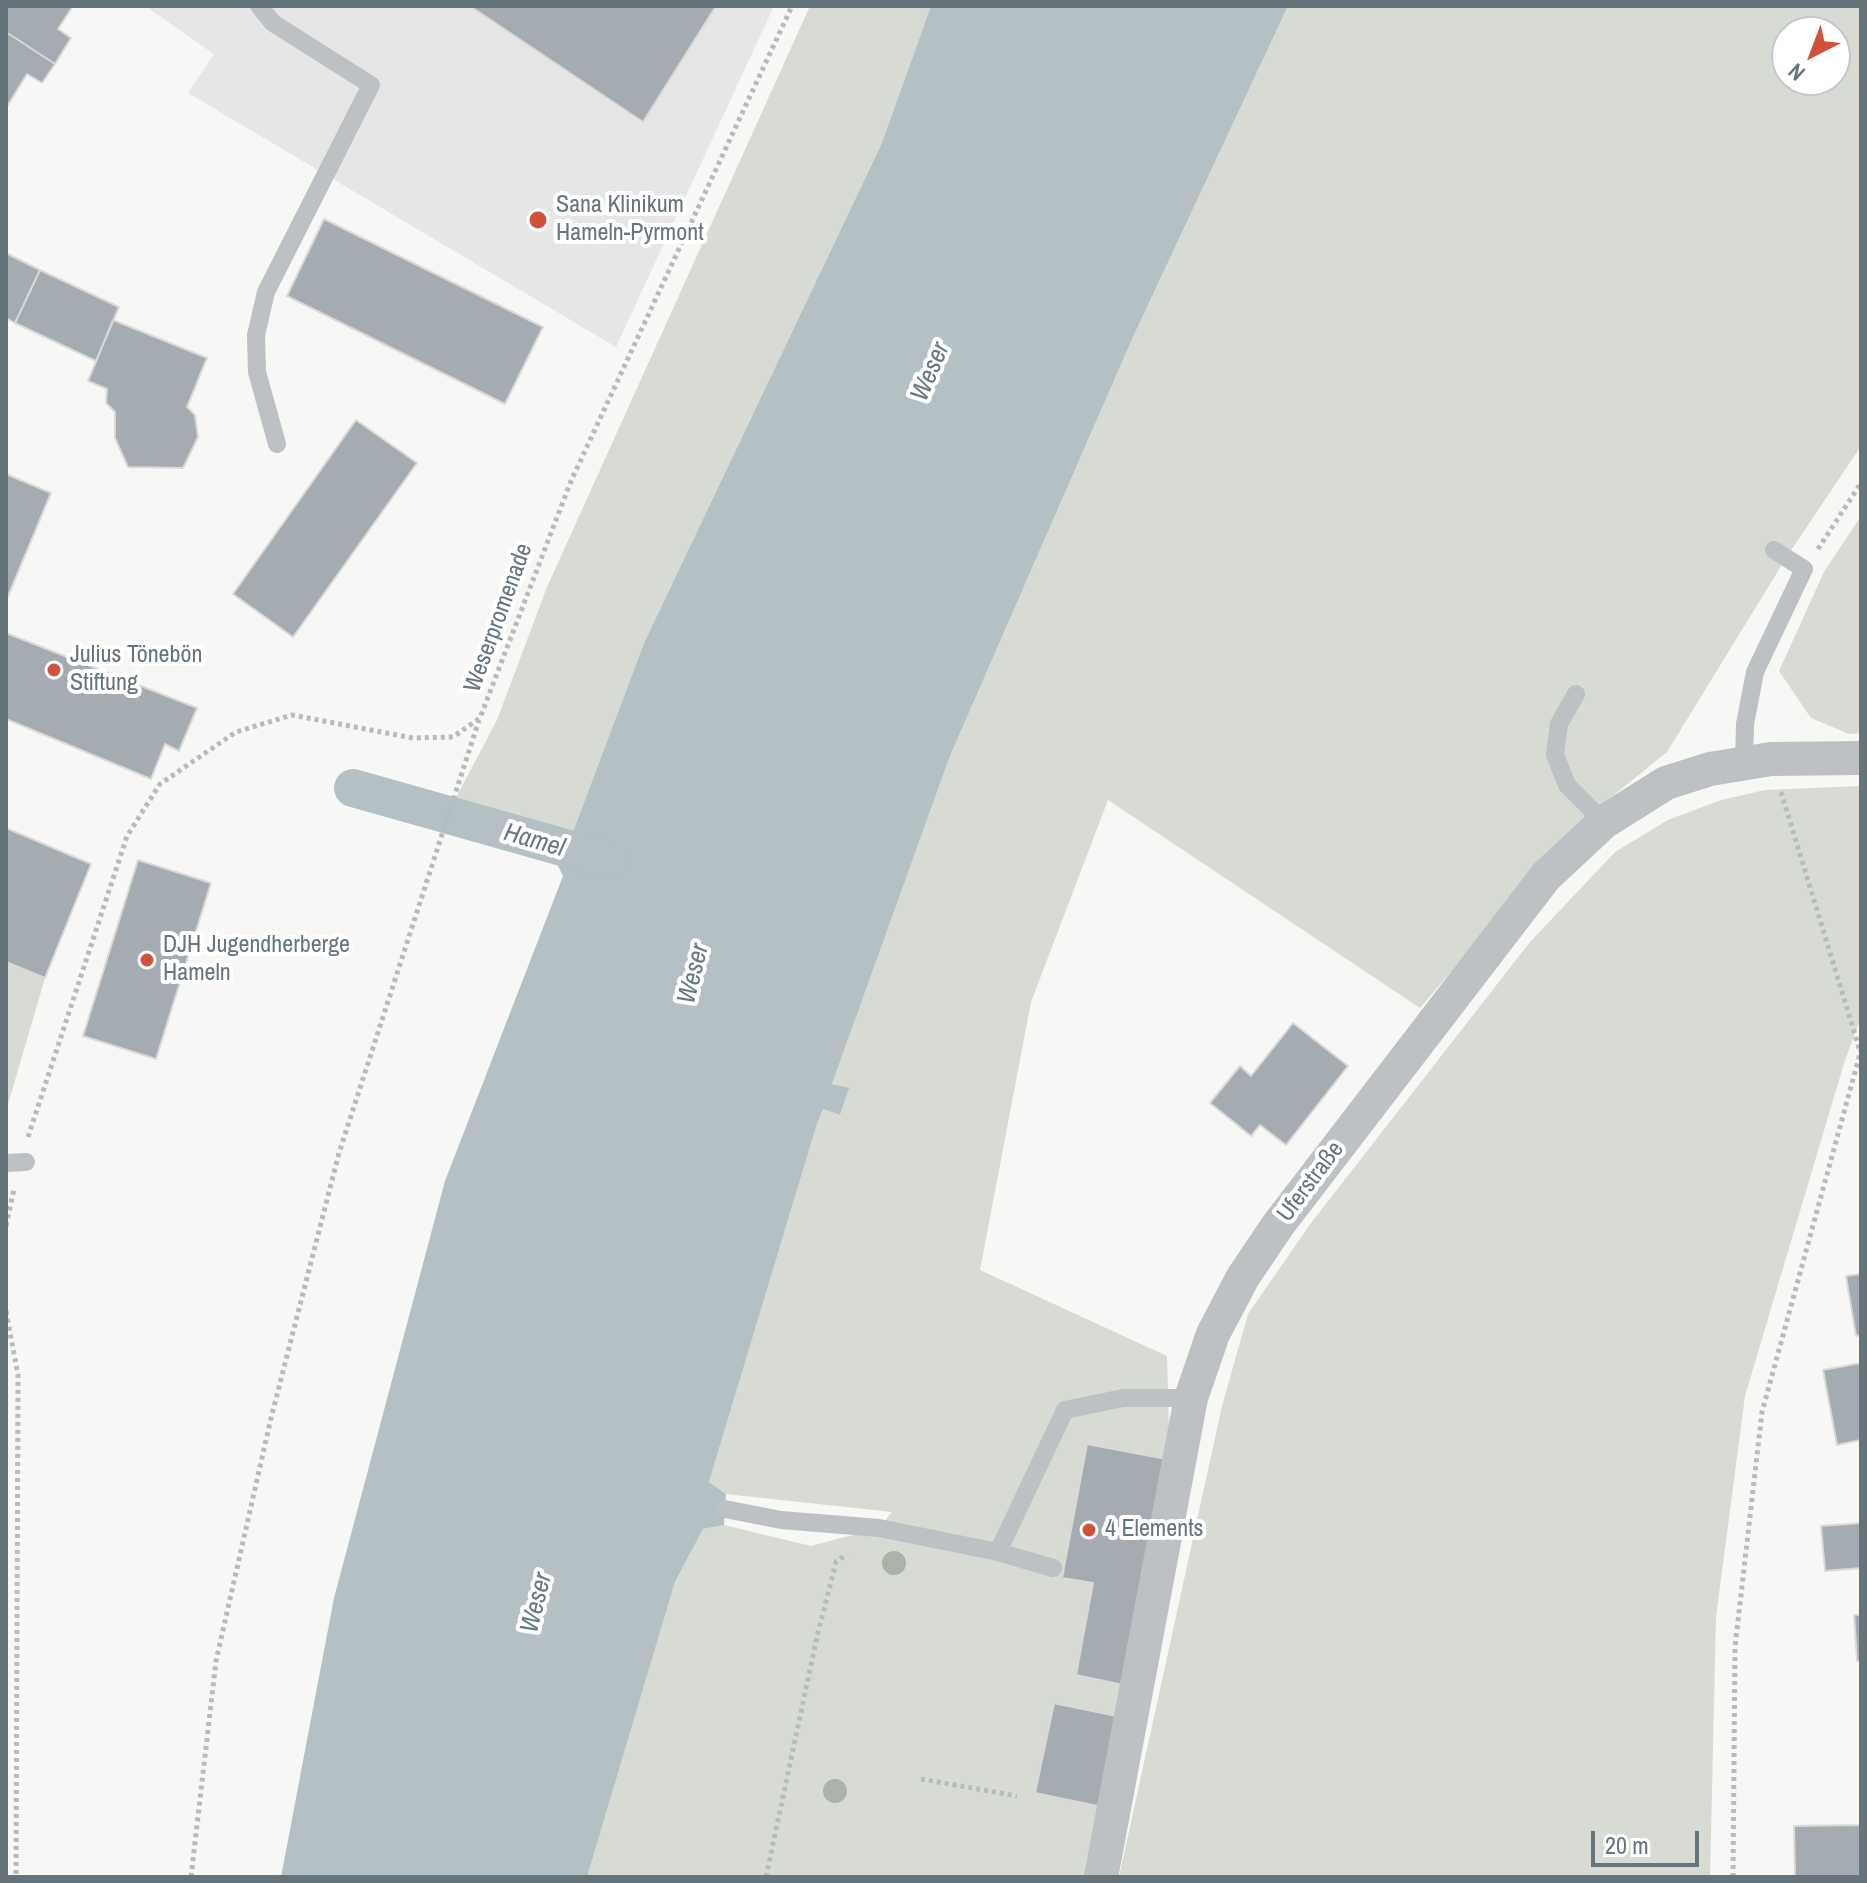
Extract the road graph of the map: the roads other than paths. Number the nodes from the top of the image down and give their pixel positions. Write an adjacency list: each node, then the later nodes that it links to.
1 (259, 6): 2 (lane)
2 (277, 444)
3 (1774, 550): 6 (lane)
4 (1576, 694): 7 (lane)
5 (1861, 758): 6 (street, Uferstraße)
6 (1757, 761): 7 (street, Uferstraße)
7 (1604, 822): 8 (street, Uferstraße)
8 (1191, 1398): 10 (lane); 12 (street, Uferstraße)
9 (725, 1509): 10 (lane)
10 (998, 1552): 11 (lane)
11 (1053, 1568)
12 (1101, 1877)

